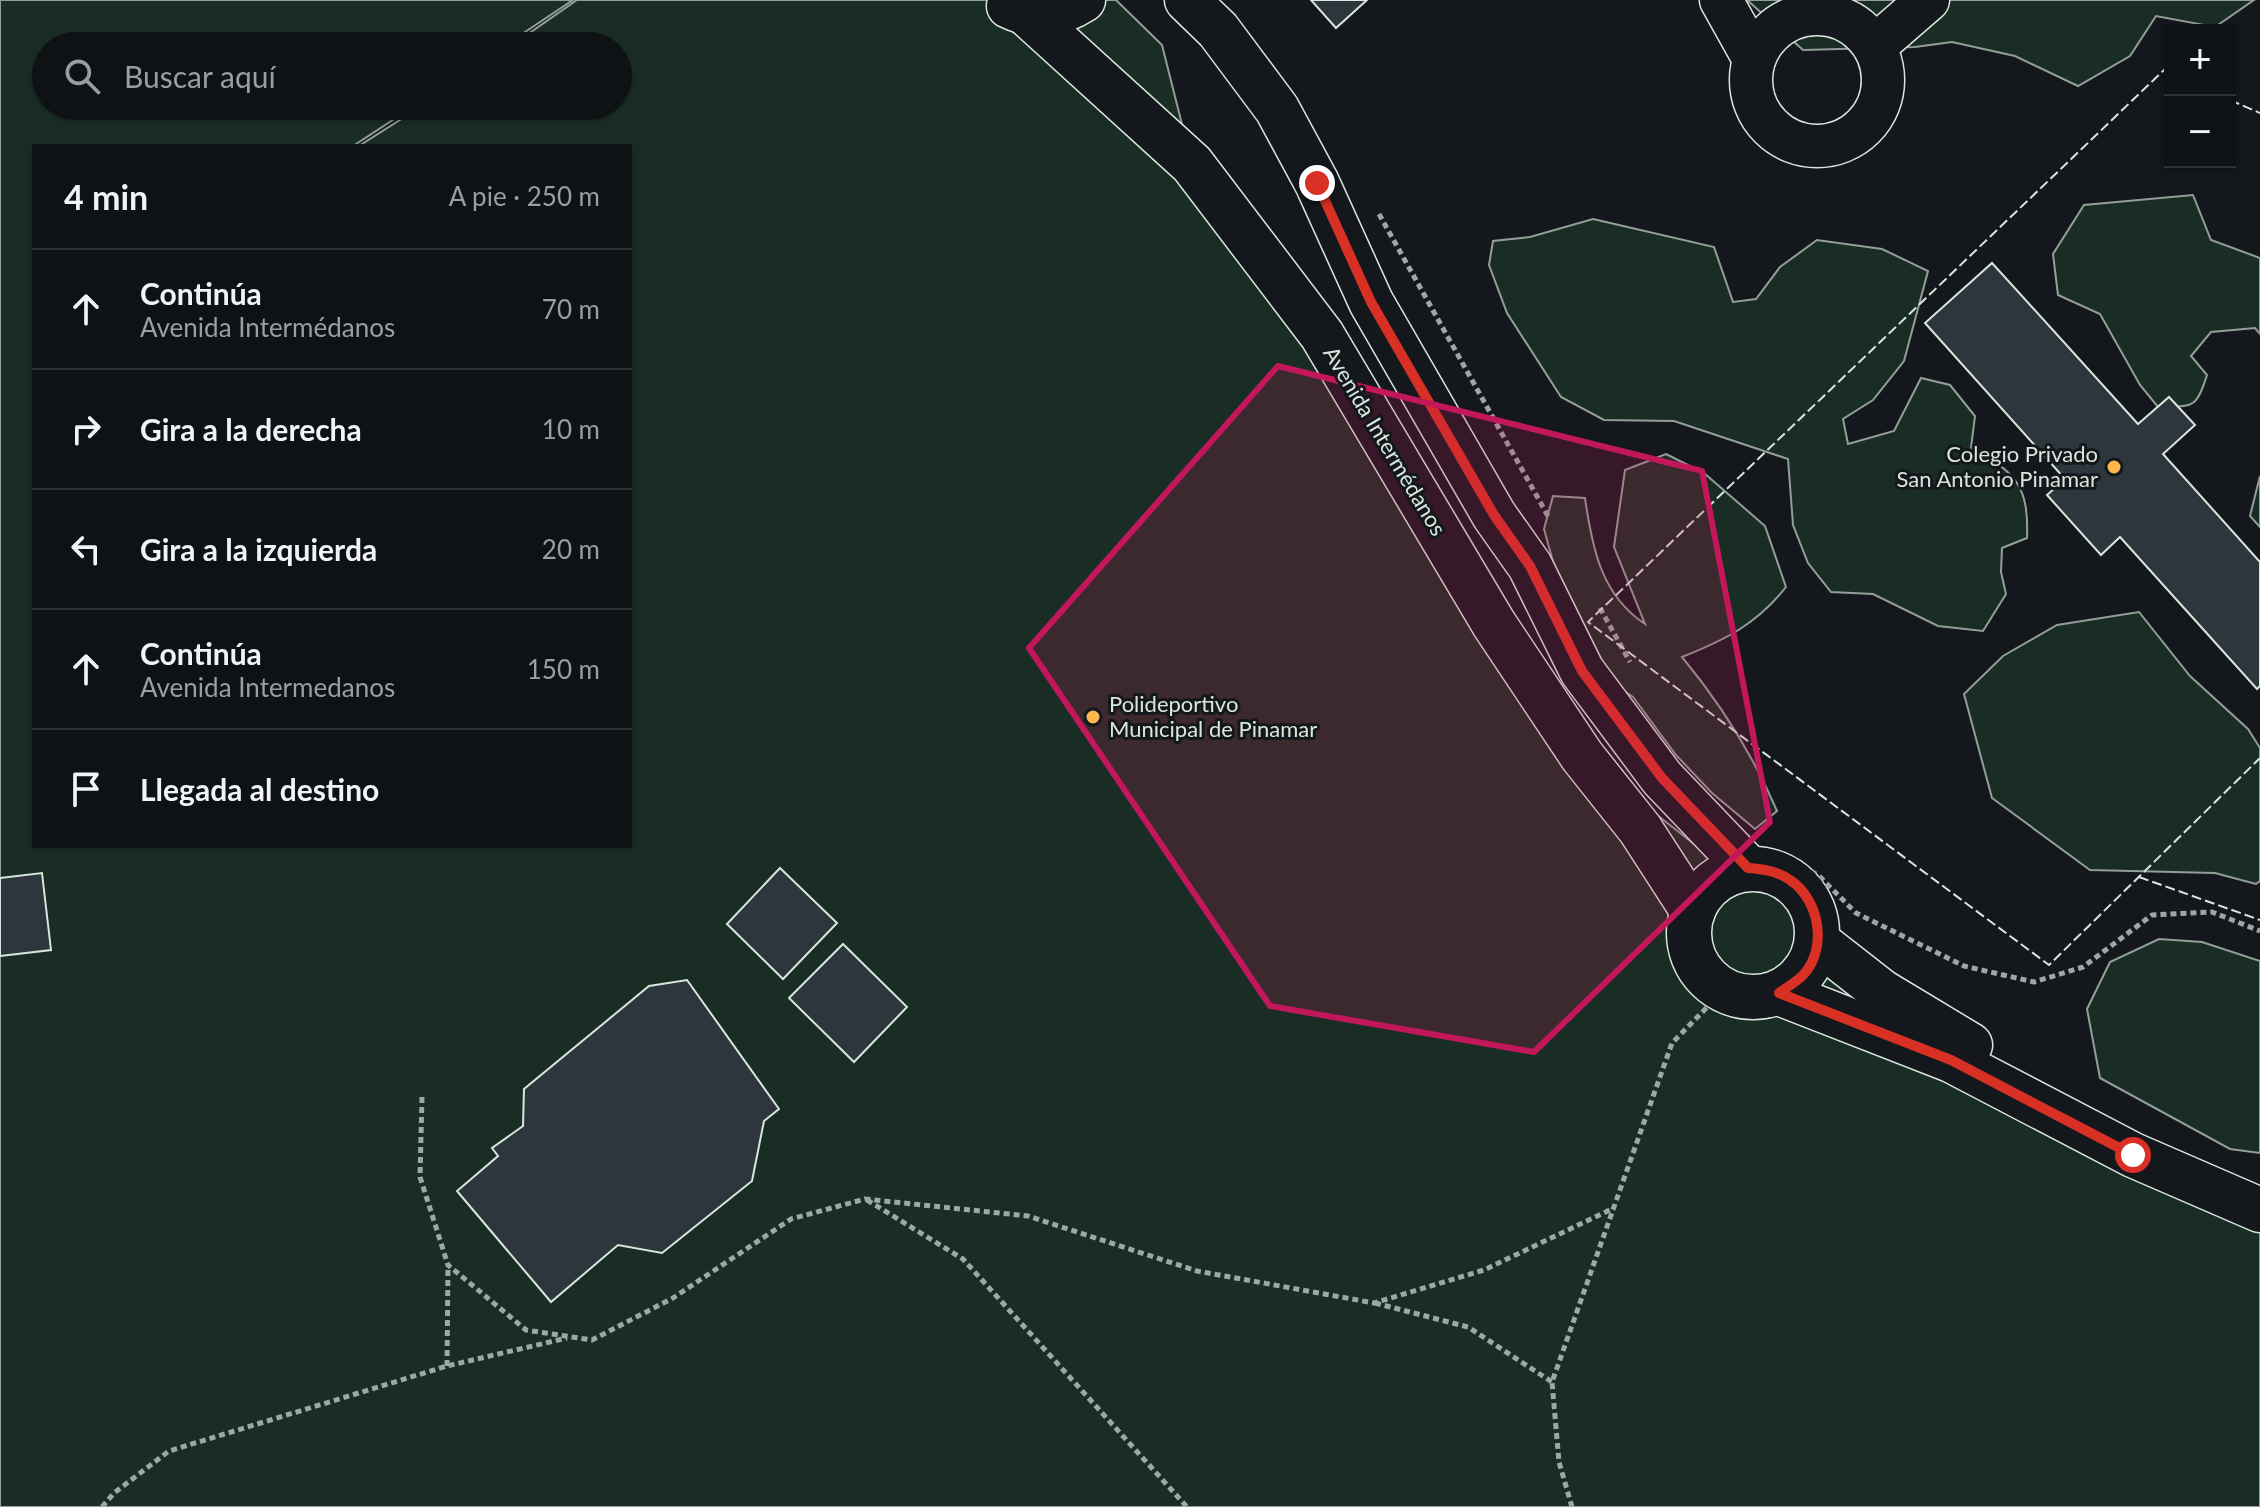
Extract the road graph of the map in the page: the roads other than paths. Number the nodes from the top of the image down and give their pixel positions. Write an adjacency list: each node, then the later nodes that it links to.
1 (1083, 0): 5 (main road)
2 (1187, 0): 8 (main road)
3 (1721, 0): 7 (street)
4 (1928, 0): 6 (street)
5 (1014, 7): 9 (main road, Avenida Intermédanos)
6 (1875, 46): 7 (street); 7 (street)
7 (1754, 59)
8 (1763, 860): 9 (main road); 10 (main road)
9 (1693, 911): 11 (main road)
10 (1818, 942): 11 (main road); 12 (main road)
11 (1779, 993): 13 (main road)
12 (2260, 1185)
13 (2260, 1210)

